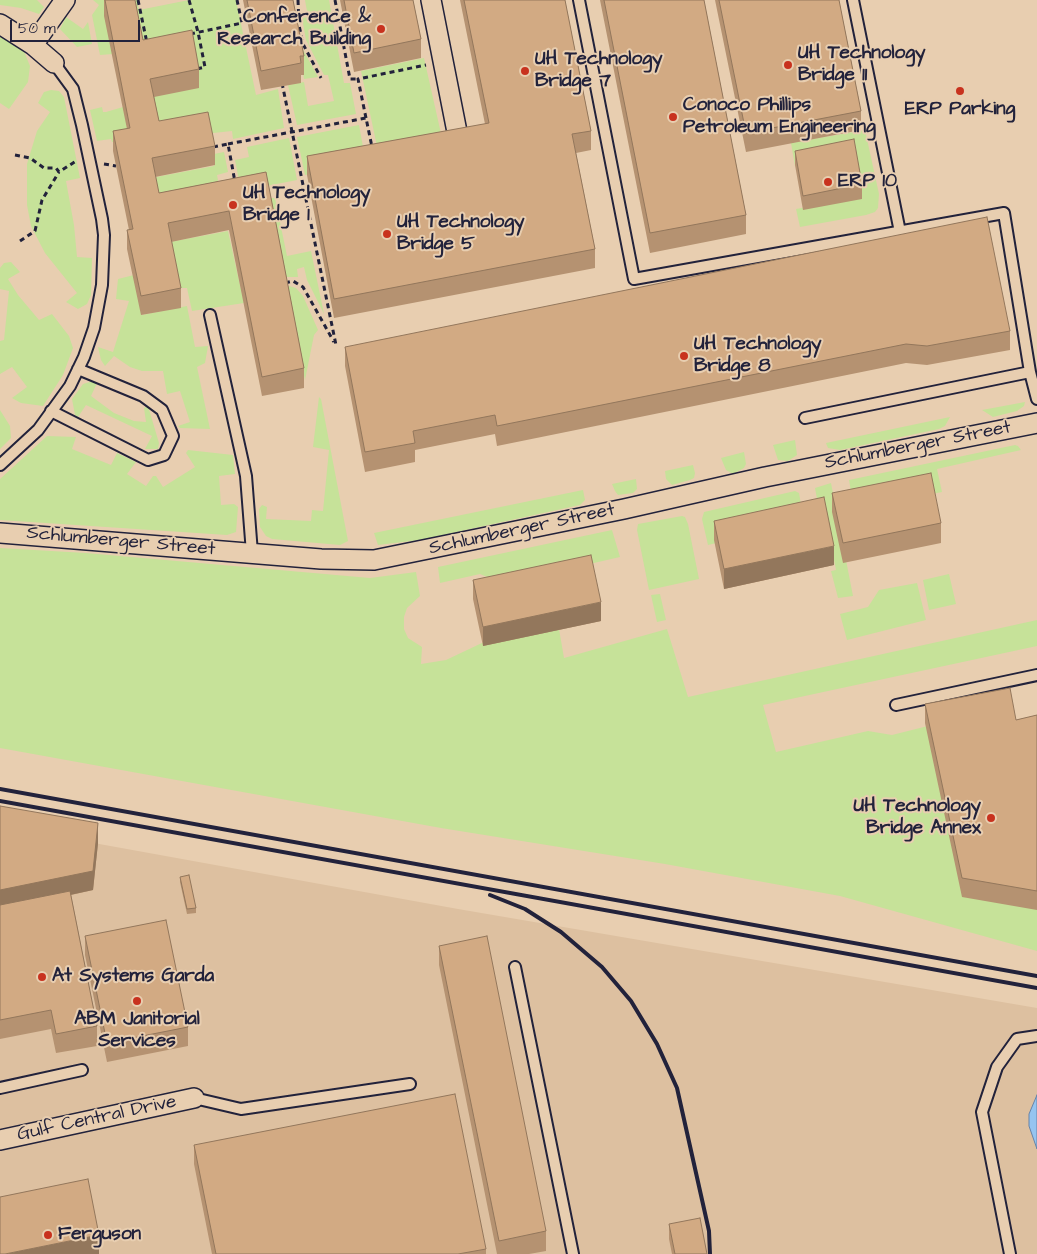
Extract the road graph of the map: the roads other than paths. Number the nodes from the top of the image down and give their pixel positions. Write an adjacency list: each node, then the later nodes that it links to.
1 (65, 0): 6 (street)
2 (430, 0): 8 (street)
3 (579, 0): 9 (lane)
4 (853, 0): 9 (lane)
5 (0, 24): 6 (street)
6 (33, 45): 7 (street)
7 (54, 63): 11 (lane)
8 (459, 142)
9 (900, 232): 12 (lane)
10 (210, 315): 19 (lane)
11 (78, 370): 14 (lane); 14 (lane)
12 (1030, 372): 13 (lane); 15 (lane)
13 (1037, 399)
14 (51, 411): 17 (lane)
15 (805, 418)
16 (1037, 423): 19 (street, Schlumberger Street)
17 (0, 464)
18 (0, 533): 19 (street, Schlumberger Street)
19 (252, 553)
20 (1037, 675): 21 (lane)
21 (896, 705)
22 (516, 967): 29 (lane)
23 (1037, 1036): 30 (lane)
24 (82, 1070): 26 (lane)
25 (410, 1084): 27 (lane)
26 (0, 1088)
27 (194, 1098): 28 (street, Gulf Central Drive)
28 (0, 1140)
29 (572, 1254)
30 (1010, 1254)

